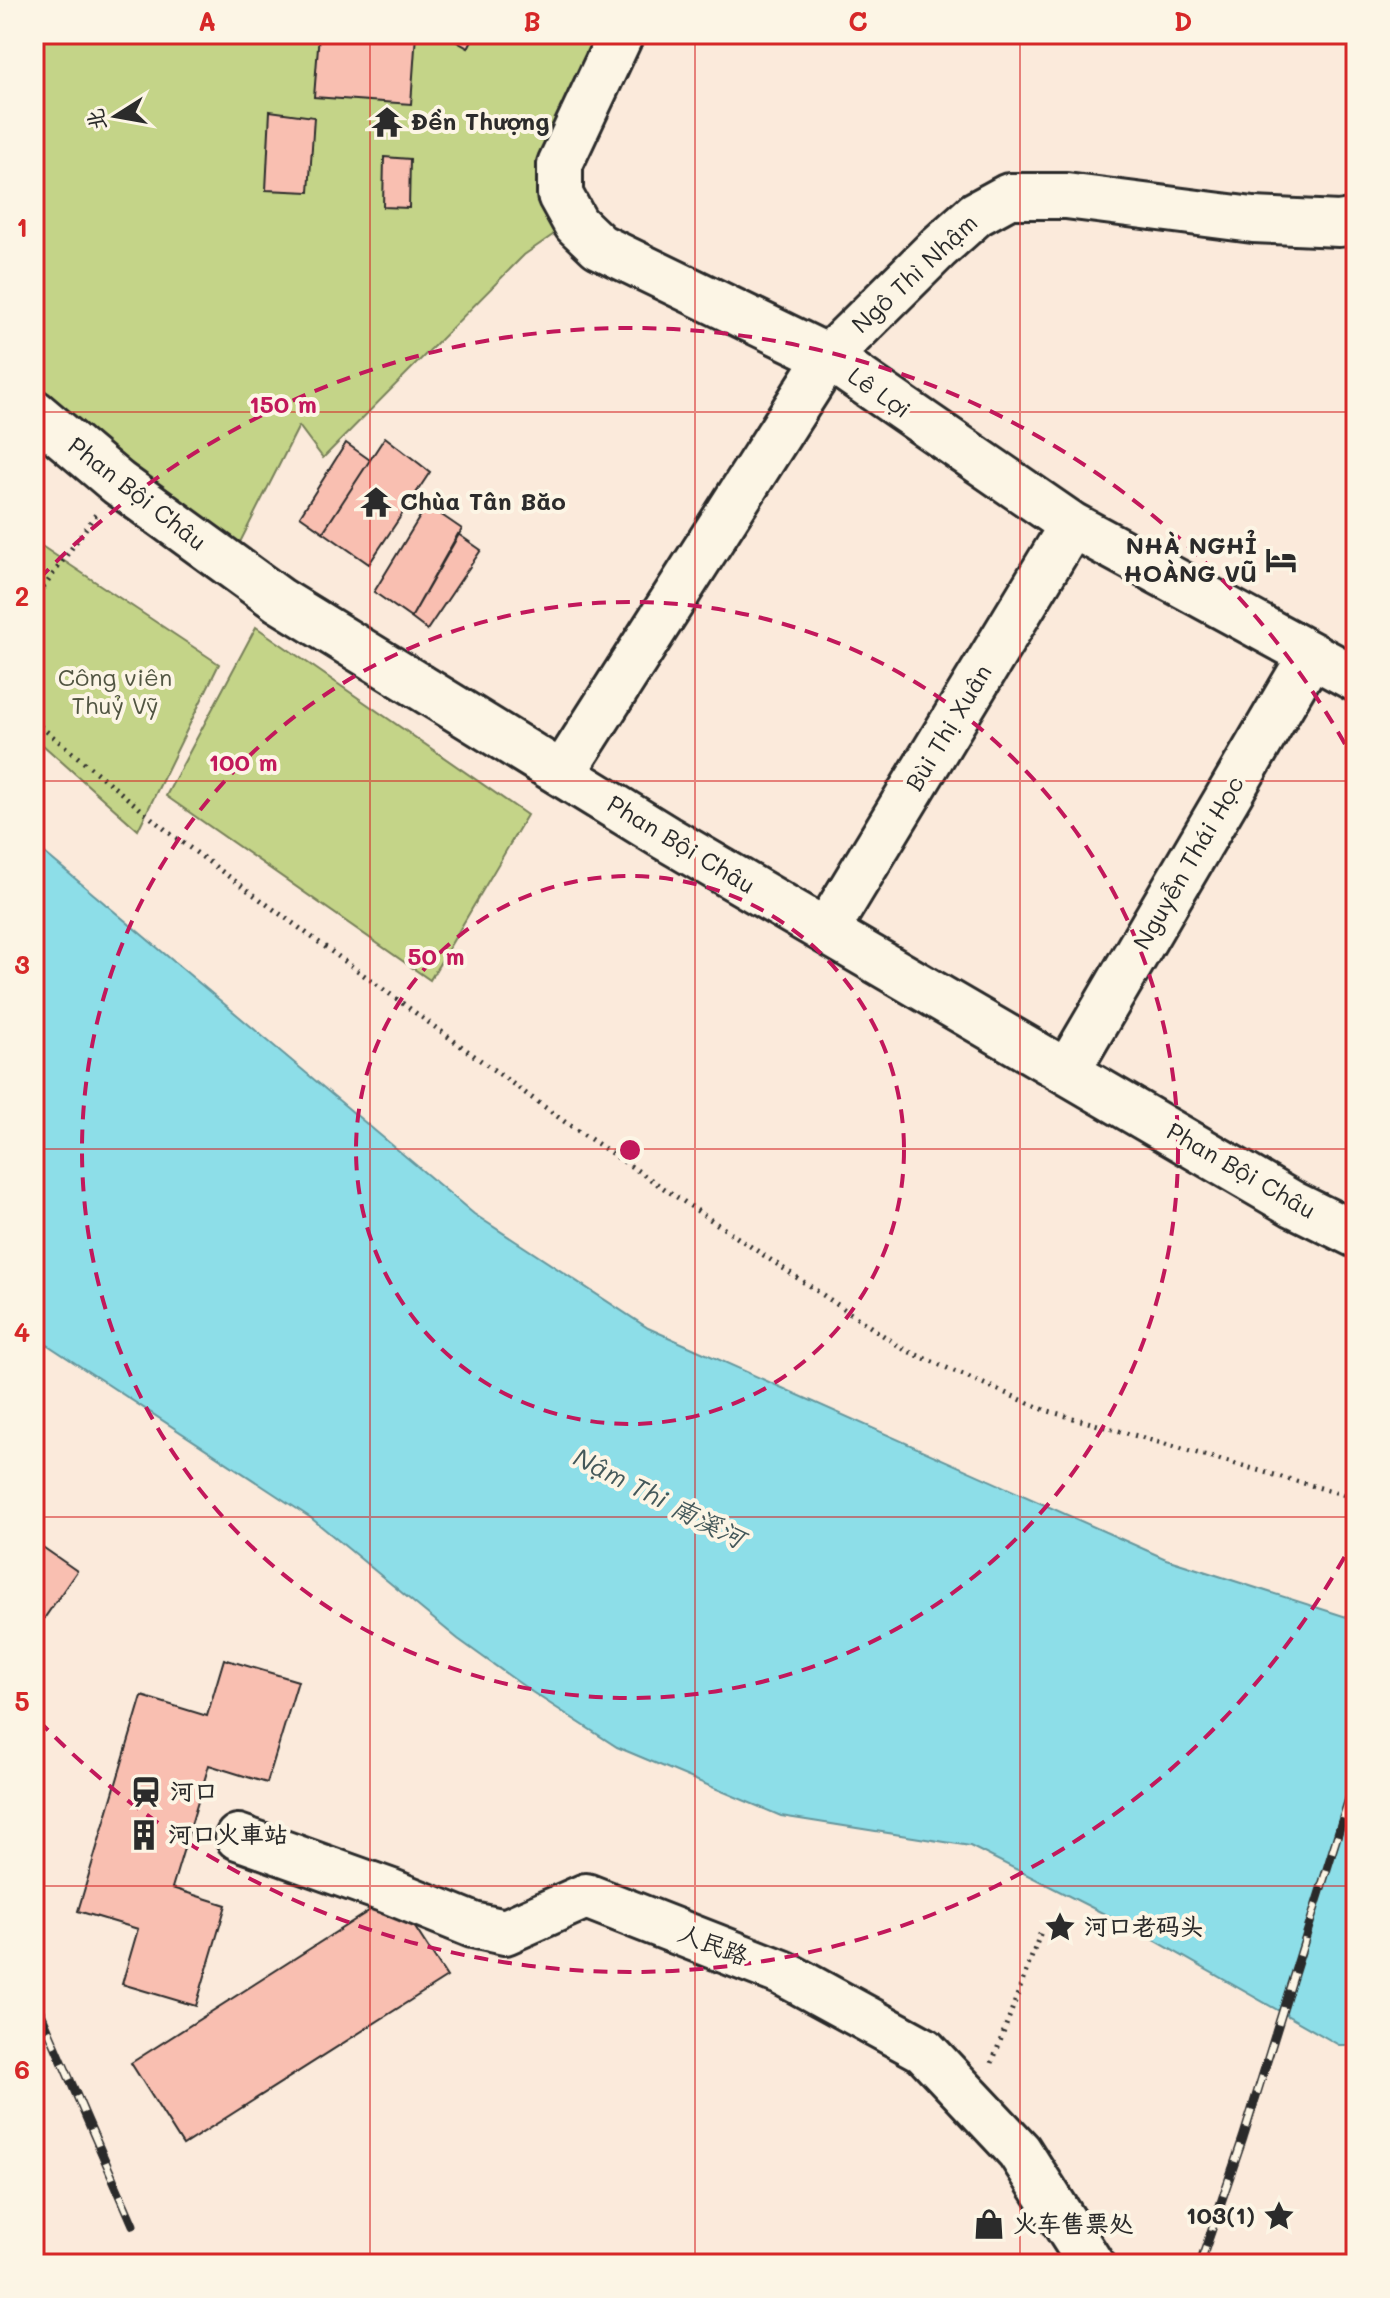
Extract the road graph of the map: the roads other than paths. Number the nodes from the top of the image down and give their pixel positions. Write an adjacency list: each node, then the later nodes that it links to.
1 (621, 34): 3 (street, Lê Lợi)
2 (1356, 221): 3 (street, Ngô Thì Nhậm)
3 (828, 357): 5 (street, Lê Lợi); 8 (street, Ngô Thì Nhậm)
4 (34, 412): 8 (street, Phan Bội Châu)
5 (1072, 525): 6 (street, Lê Lợi); 9 (street, Bùi Thị Xuân)
6 (1311, 655): 7 (street, Lê Lợi); 10 (street, Nguyễn Thái Học)
7 (1356, 679)
8 (562, 774): 9 (street, Phan Bội Châu)
9 (826, 931): 10 (street, Phan Bội Châu)
10 (1068, 1070): 11 (street, Phan Bội Châu)
11 (1356, 1235)
12 (238, 1837): 13 (street, 人民路)
13 (1091, 2264)

